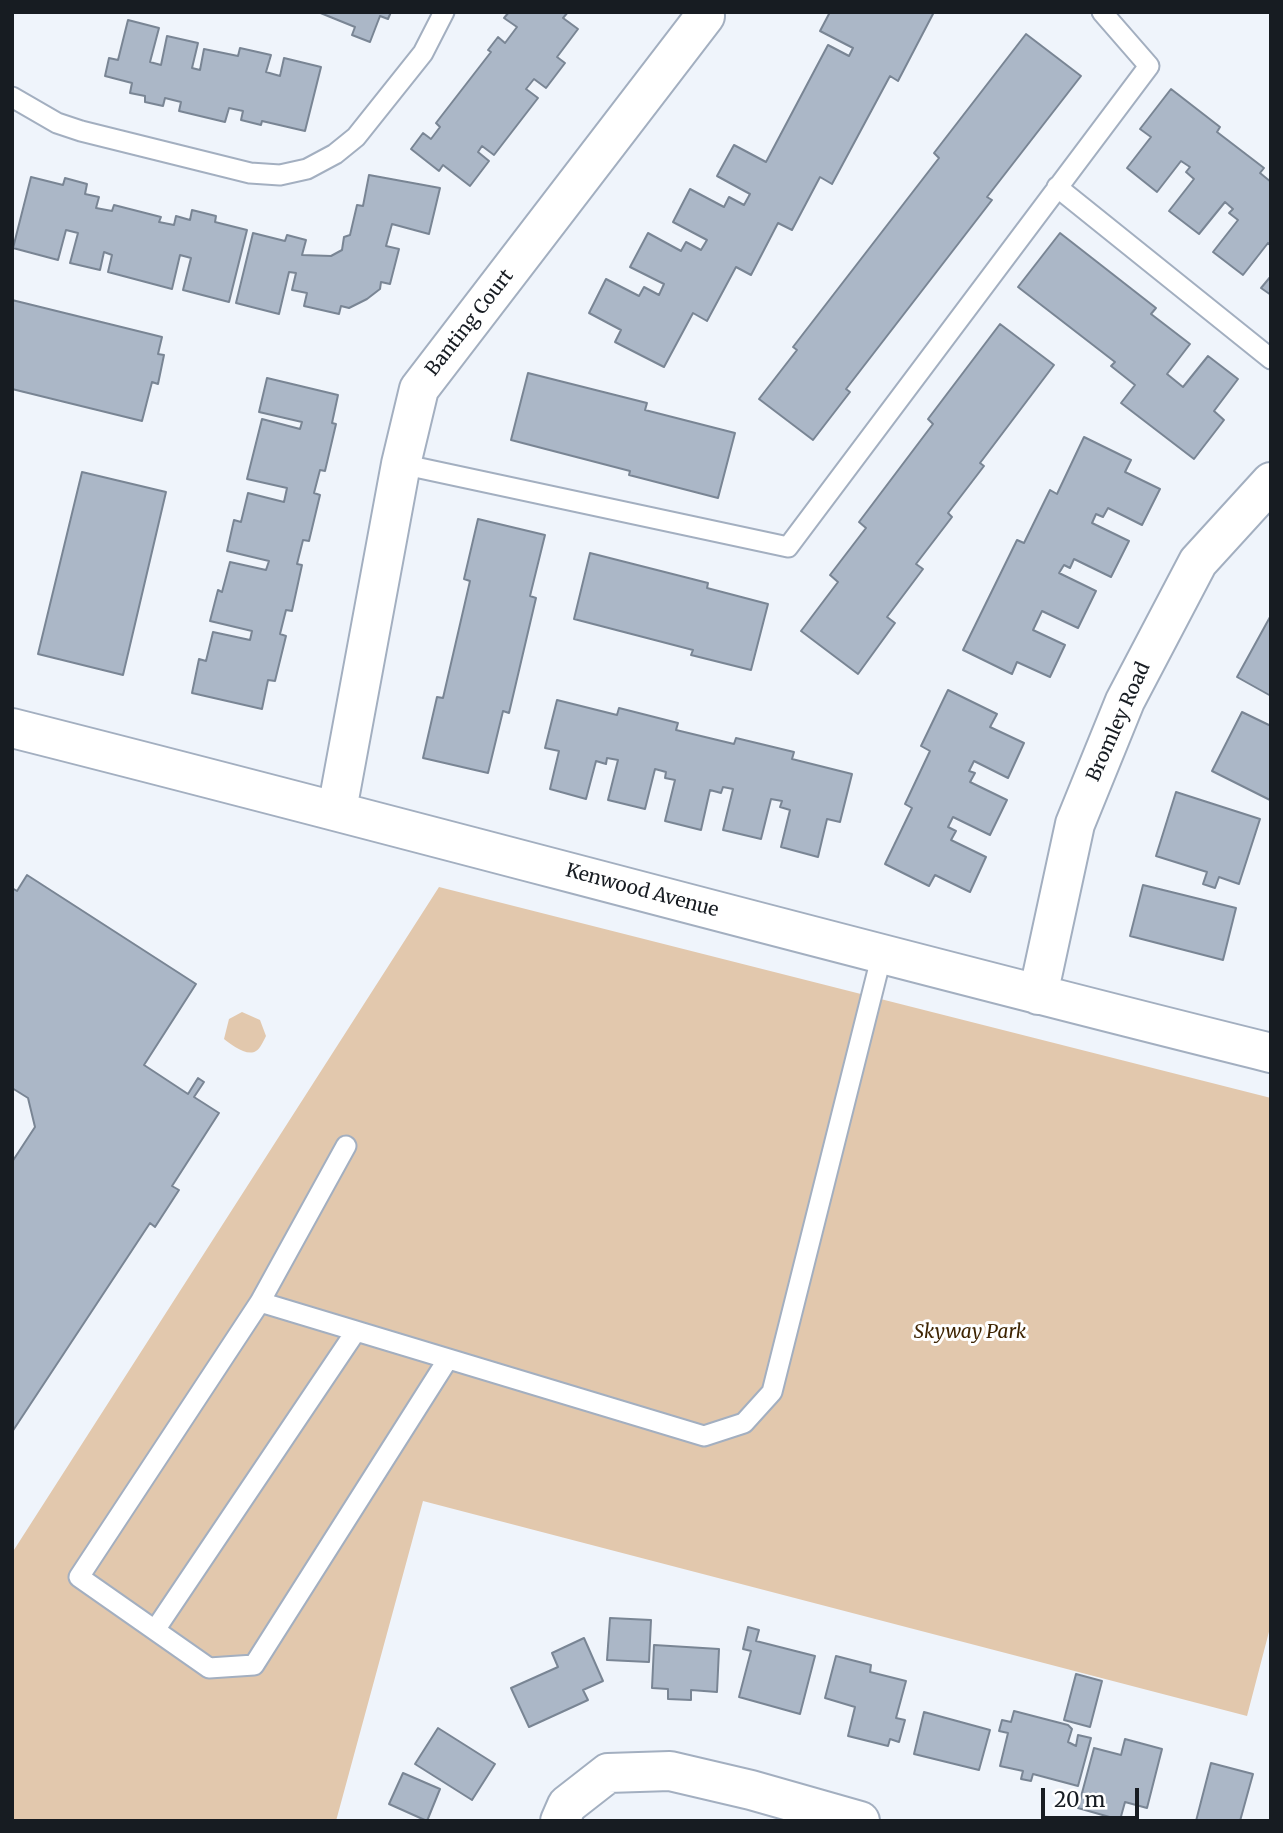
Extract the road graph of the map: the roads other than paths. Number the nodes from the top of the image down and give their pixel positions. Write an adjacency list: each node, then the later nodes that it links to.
1 (444, 12): 4 (lane)
2 (1102, 12): 5 (lane)
3 (705, 16): 7 (street, Banting Court)
4 (12, 97)
5 (1057, 187): 6 (lane); 7 (lane)
6 (1271, 359)
7 (401, 464): 10 (street, Banting Court)
8 (1271, 482): 12 (street, Bromley Road)
9 (12, 728): 10 (street, Kenwood Avenue)
10 (337, 810): 11 (street, Kenwood Avenue)
11 (882, 954): 12 (street, Kenwood Avenue); 17 (lane)
12 (1038, 995): 13 (street, Kenwood Avenue)
13 (1271, 1053)
14 (346, 1146): 15 (lane)
15 (260, 1302): 16 (lane); 18 (lane)
16 (356, 1331): 17 (lane); 18 (lane)
17 (448, 1359): 18 (lane)
18 (155, 1630)
19 (560, 1821): 20 (street)
20 (860, 1821)

